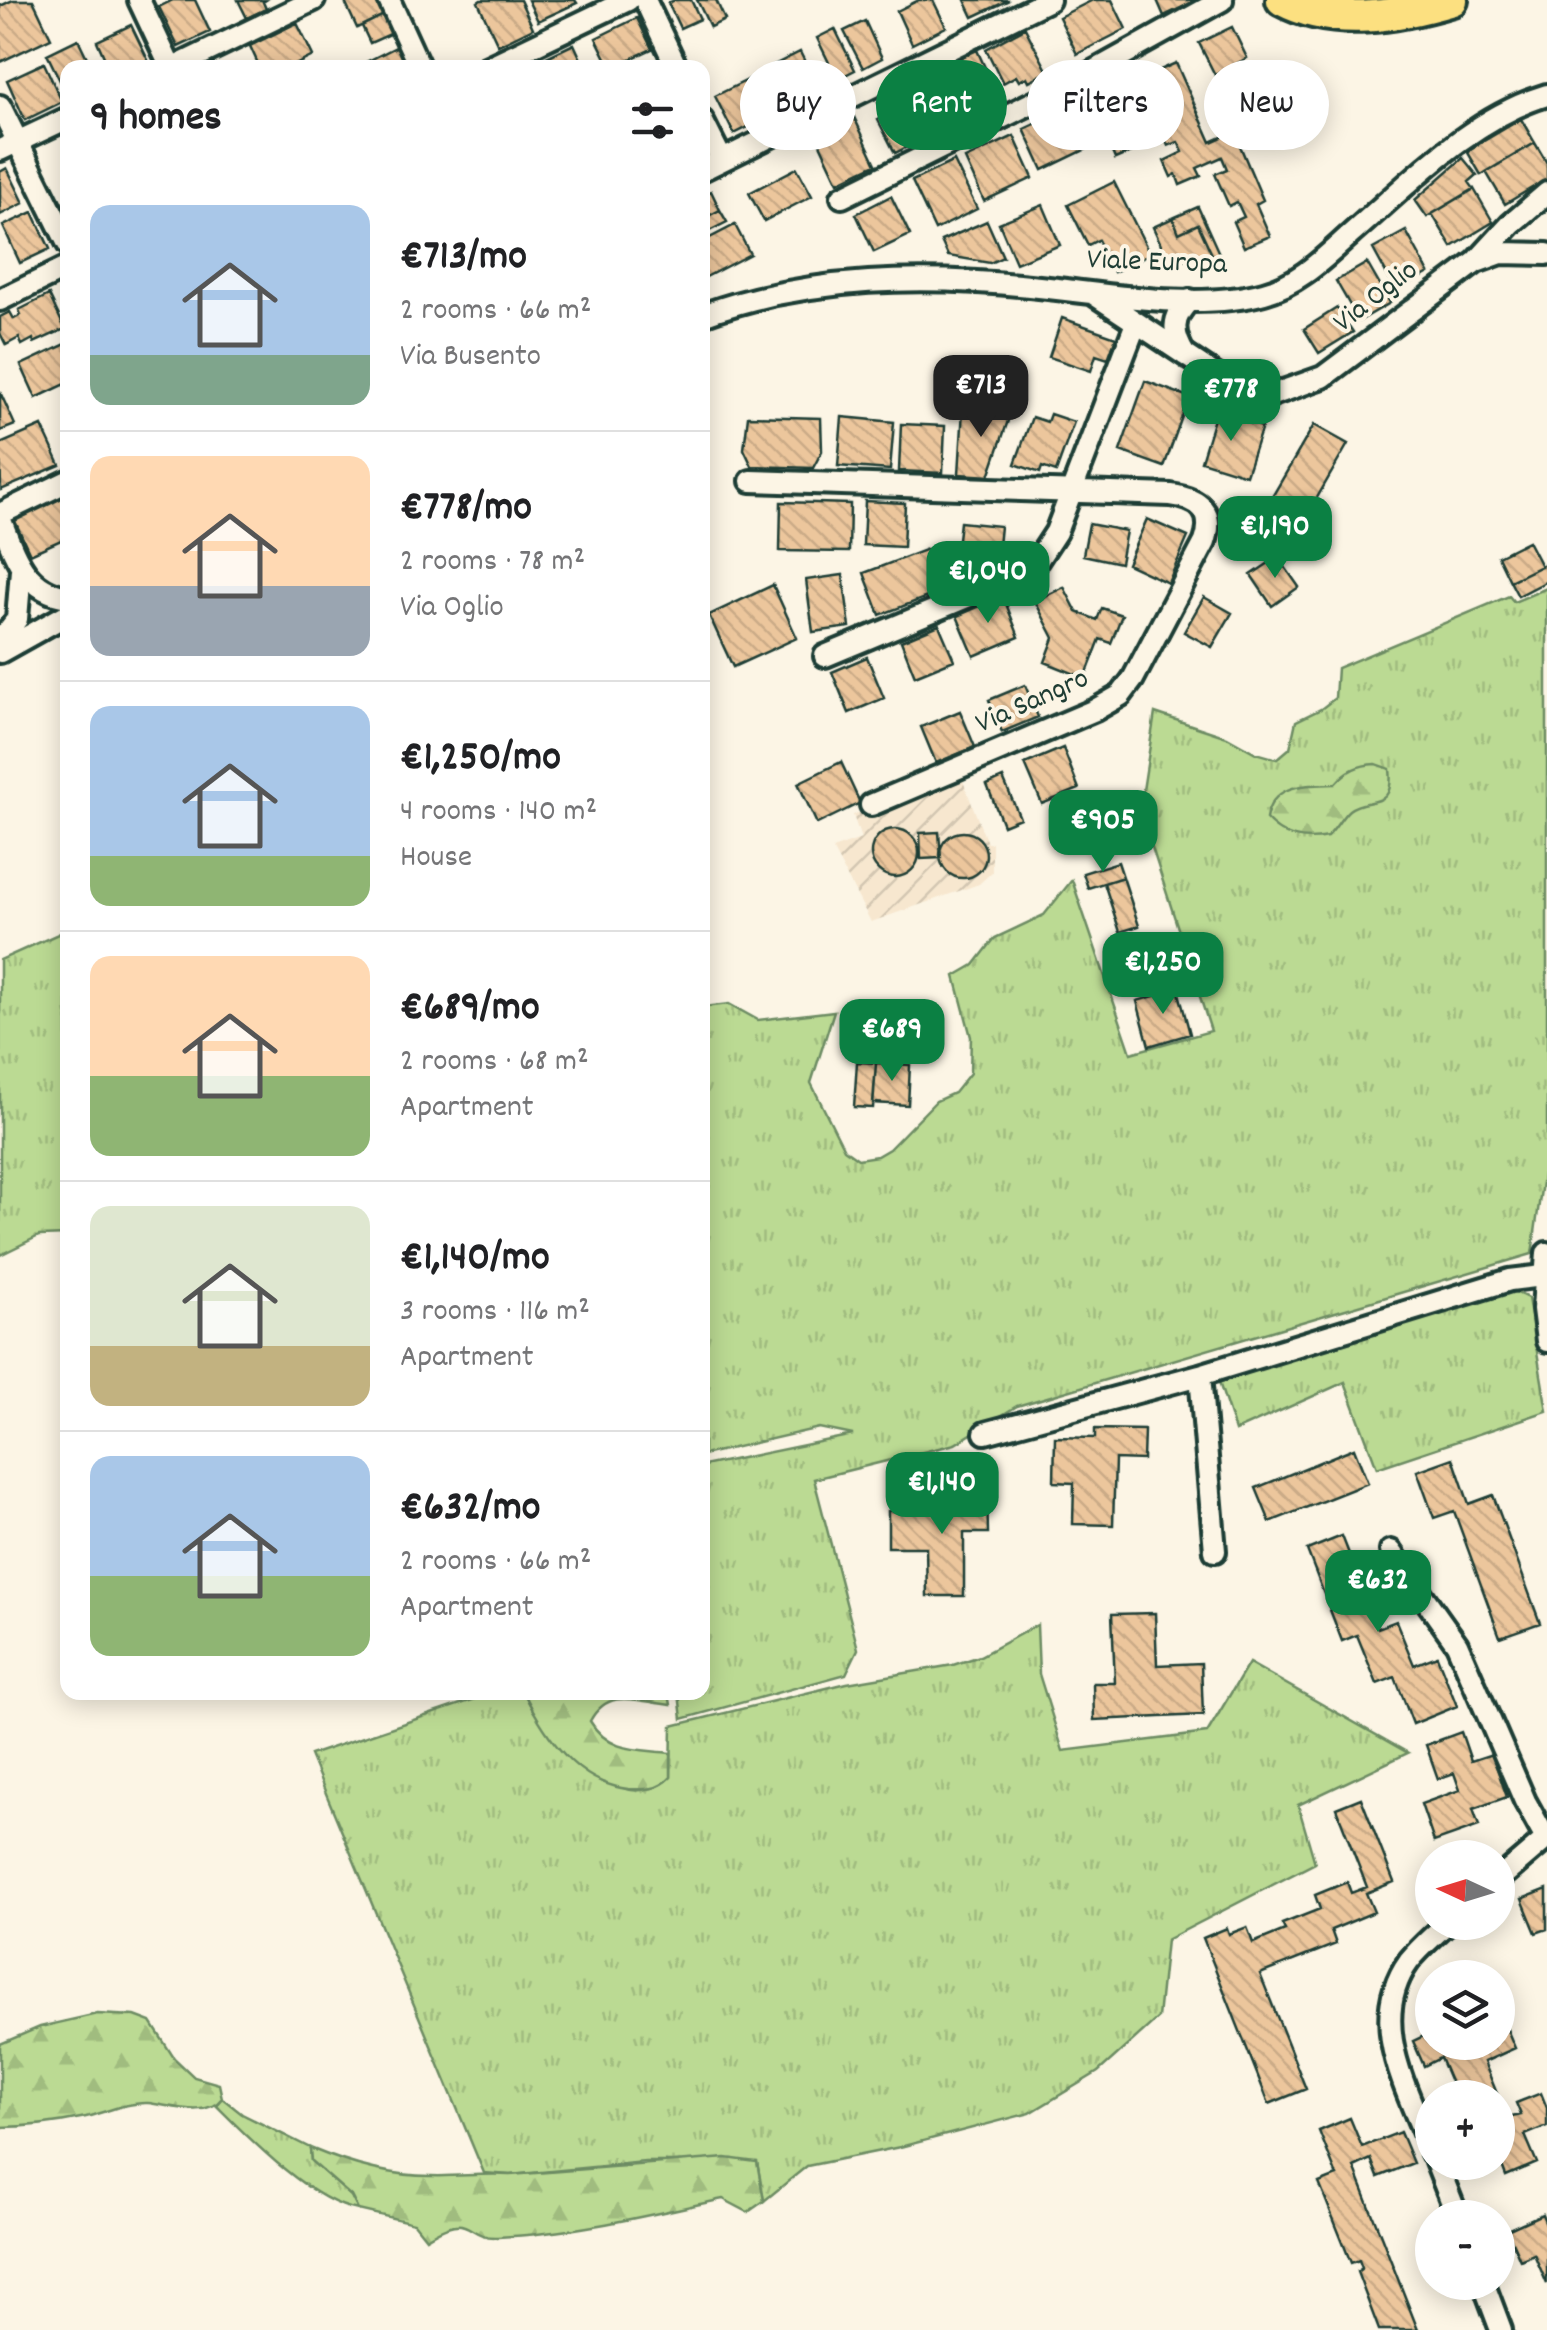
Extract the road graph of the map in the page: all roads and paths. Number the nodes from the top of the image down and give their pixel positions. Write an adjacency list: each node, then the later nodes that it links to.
1 (138, 0): 10 (street)
2 (314, 0): 11 (street)
3 (389, 0): 12 (street)
4 (628, 0): 13 (street)
5 (645, 0): 14 (street)
6 (1048, 0): 19 (street)
7 (1222, 0): 21 (street)
8 (1282, 0): 9 (main road)
9 (1452, 0)
10 (168, 60)
11 (189, 60)
12 (416, 60)
13 (503, 60)
14 (674, 60)
15 (1547, 95): 28 (street, Viale Europa)
16 (0, 106): 18 (street)
17 (60, 122): 18 (street)
18 (8, 146): 22 (street)
19 (712, 165)
20 (1547, 193): 24 (street)
21 (842, 197)
22 (60, 231)
23 (1547, 254): 24 (street, Via Oglio)
24 (1476, 262): 31 (street, Via Oglio)
25 (60, 271): 27 (street)
26 (1093, 294): 28 (street, Viale Europa); 29 (street, Viale Europa); 30 (street, Via Oglio)
27 (0, 300)
28 (1190, 300): 31 (street)
29 (710, 313)
30 (1136, 322): 31 (street, Via Oglio); 34 (street)
31 (1187, 358)
32 (751, 481): 34 (street)
33 (60, 485): 35 (street)
34 (1072, 490): 41 (street); 42 (street, Via Sangro)
35 (0, 516): 36 (street)
36 (21, 570): 37 (street); 39 (street)
37 (60, 595)
38 (60, 618): 40 (street)
39 (0, 641)
40 (0, 652)
41 (826, 656)
42 (870, 805)
43 (1547, 1252): 44 (street)
44 (1543, 1276): 45 (street); 46 (street)
45 (1547, 1341)
46 (1200, 1376): 47 (street); 48 (street)
47 (986, 1432)
48 (1215, 1551)
49 (1392, 1551): 50 (street)
50 (1546, 1839): 51 (street)
51 (1515, 1865)
52 (1430, 1940): 53 (street)
53 (1415, 2108)
54 (1490, 2300): 55 (street)
55 (1502, 2330)

